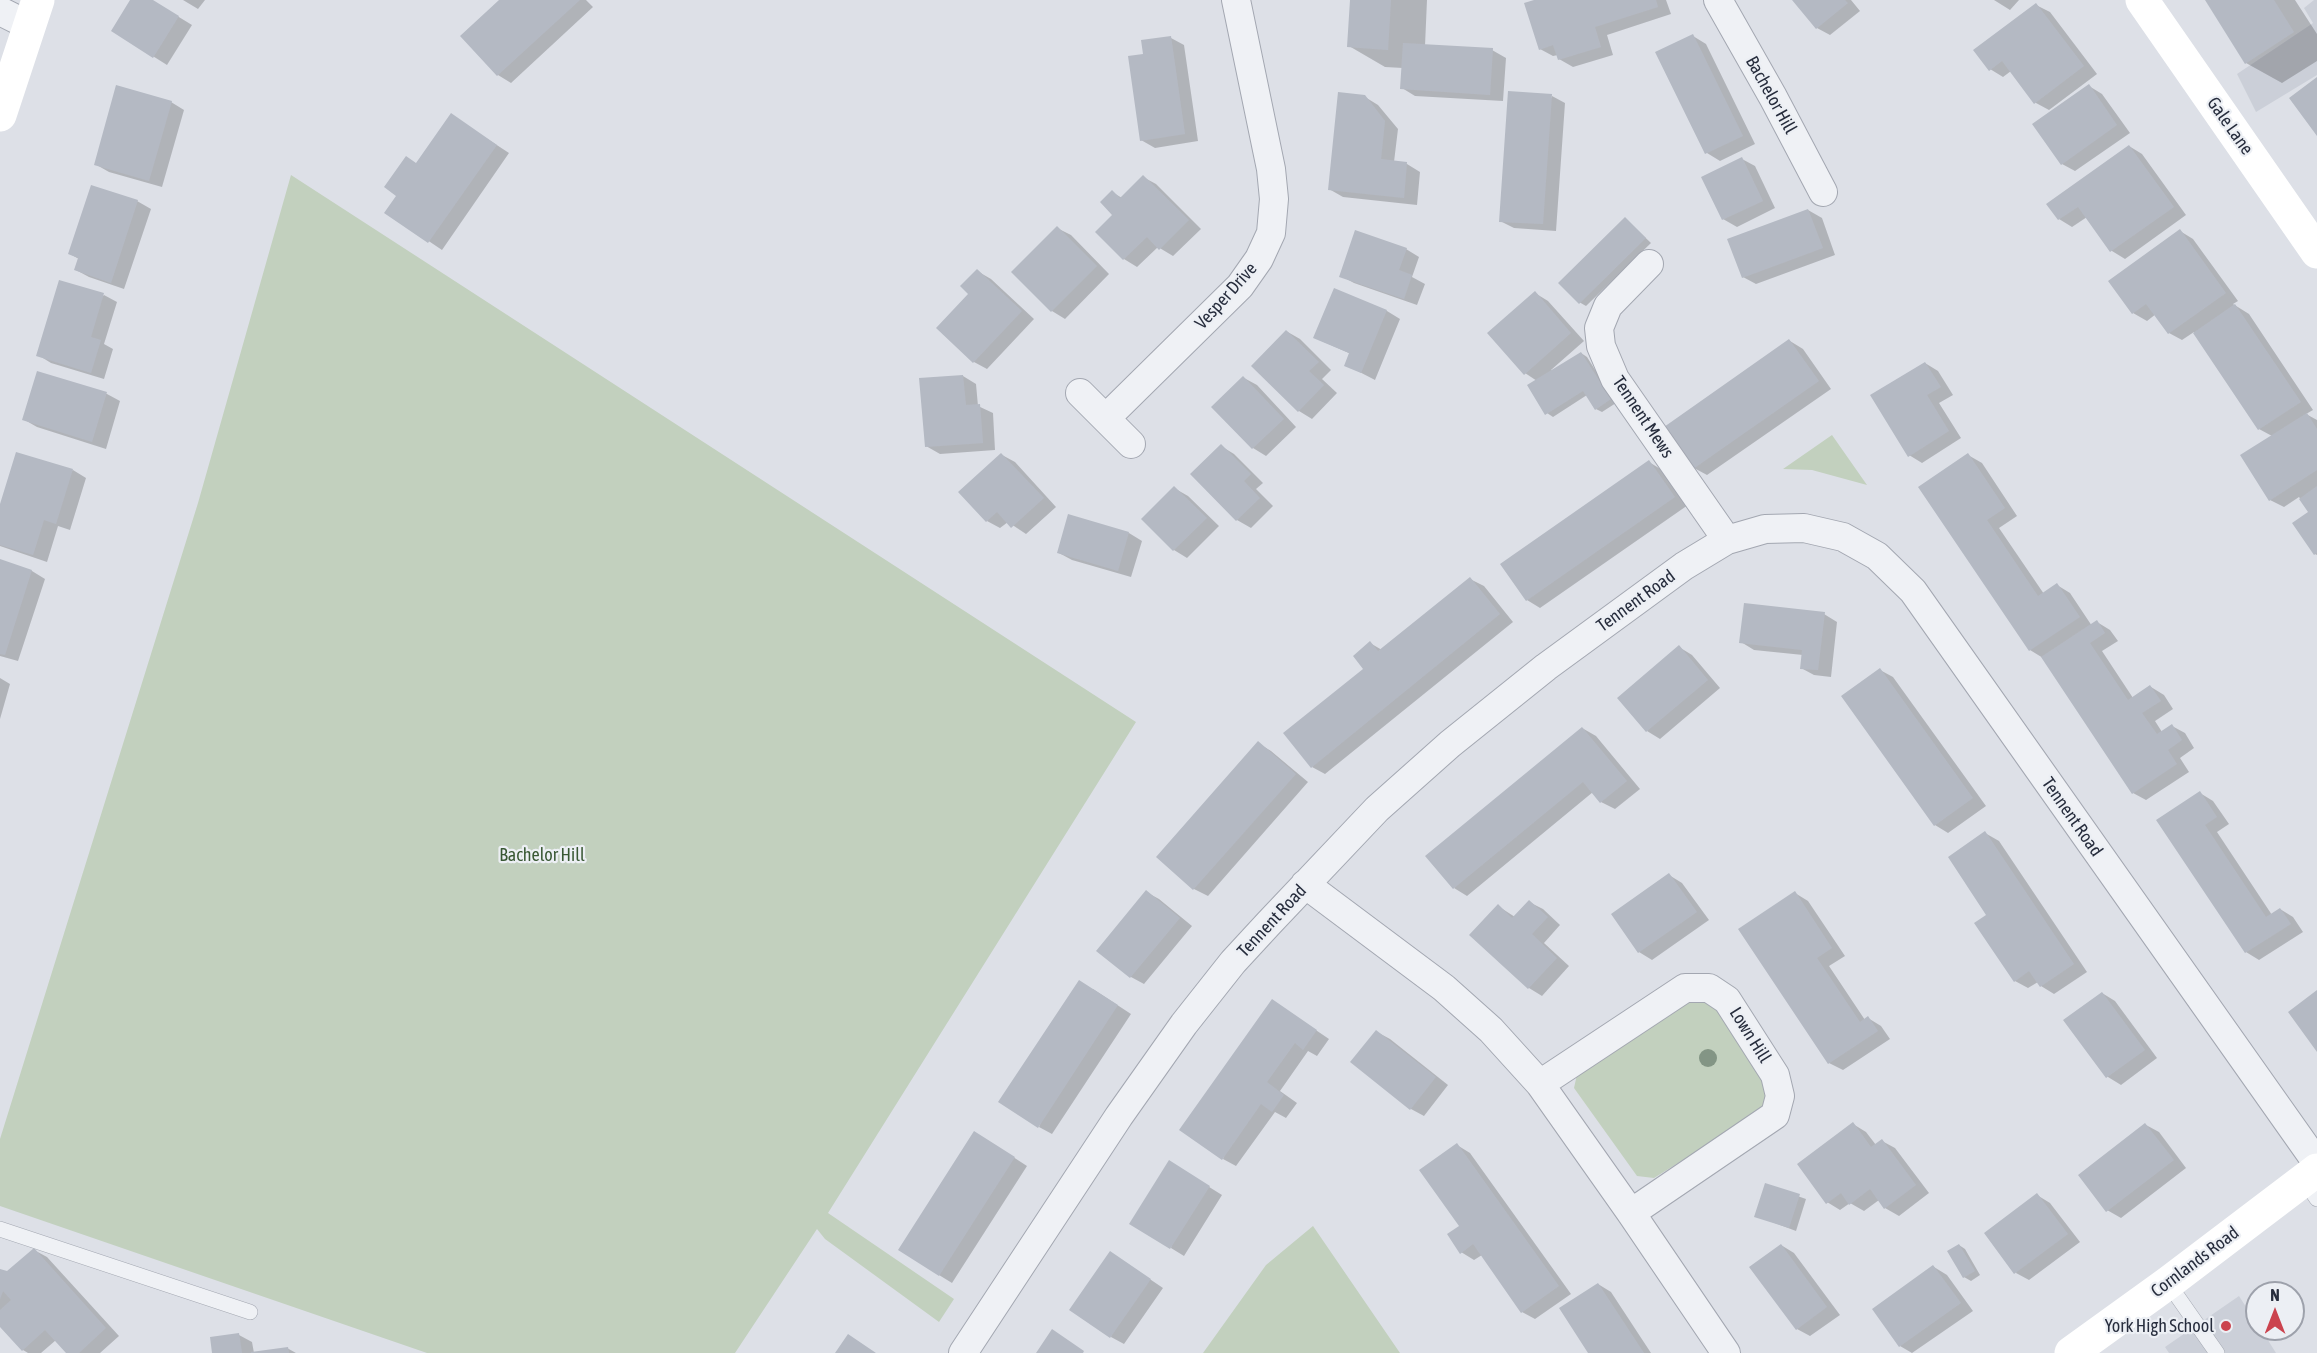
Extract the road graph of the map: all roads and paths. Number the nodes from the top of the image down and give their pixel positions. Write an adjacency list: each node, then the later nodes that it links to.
1 (1236, 0): 11 (street, Vesper Drive)
2 (1718, 0): 7 (street, Bachelor Hill)
3 (2142, 0): 8 (street, Gale Lane)
4 (0, 10): 5 (street)
5 (34, 13): 6 (street)
6 (0, 115)
7 (1823, 192)
8 (2317, 252)
9 (1649, 264): 13 (street, Tennent Mews)
10 (1080, 393): 11 (street)
11 (1106, 418): 12 (street)
12 (1131, 444)
13 (1727, 540): 14 (street, Tennent Road); 16 (street, Tennent Road)
14 (1305, 884): 15 (street); 21 (street, Tennent Road)
15 (1540, 1084): 17 (street); 17 (street, Lown Hill)
16 (2314, 1178): 19 (street, Cornlands Road)
17 (1631, 1214): 22 (street)
18 (0, 1229): 20 (lane)
19 (2168, 1283): 23 (street, Cornlands Road); 24 (lane)
20 (250, 1312)
21 (963, 1353)
22 (1725, 1353)
23 (2071, 1353)
24 (2217, 1353)

